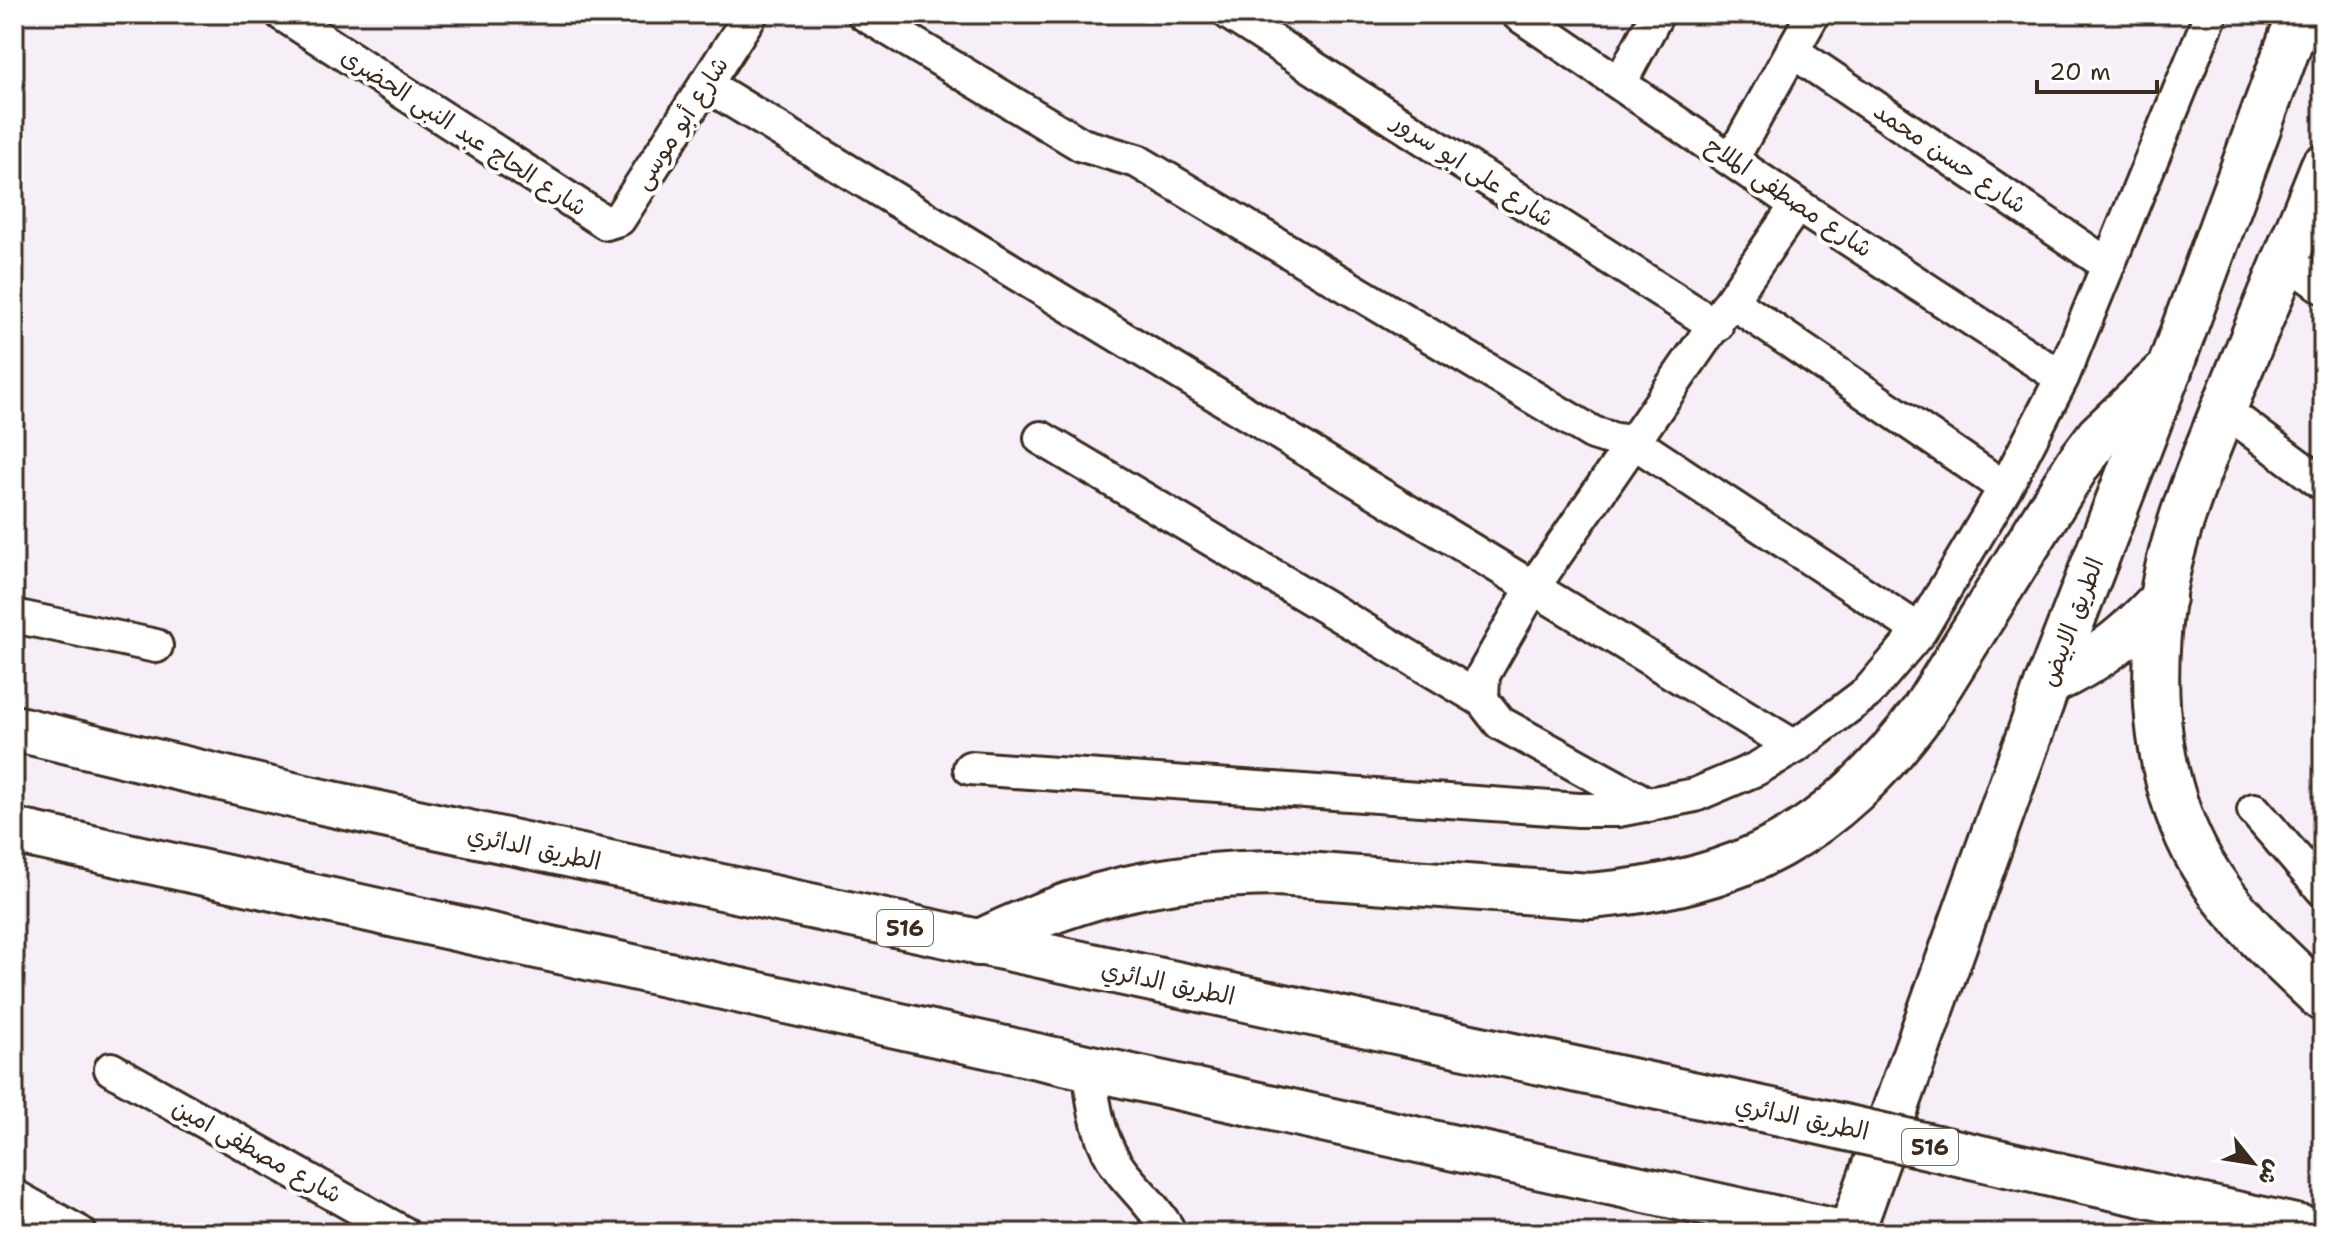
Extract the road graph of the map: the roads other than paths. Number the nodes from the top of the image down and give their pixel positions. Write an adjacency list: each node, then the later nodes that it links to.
1 (282, 14): 16 (street, شارع الحاج عبد النبى الحضرى)
2 (751, 14): 12 (street, شارع أبو موسى)
3 (864, 14): 25 (street)
4 (1230, 14): 20 (street, شارع على ابو سرور)
5 (1518, 14): 11 (street, شارع مصطفى الملاح)
6 (1657, 14): 11 (street)
7 (1813, 14): 10 (street)
8 (2211, 14): 18 (street)
9 (2300, 14): 21 (main road, الطريق الابيض)
10 (1792, 51): 13 (street); 18 (street, شارع حسن محمد)
11 (1620, 83): 13 (street, شارع مصطفى الملاح)
12 (705, 84): 16 (street, شارع أبو موسى); 28 (street)
13 (1732, 159): 15 (street, شارع مصطفى الملاح)
14 (2323, 167): 17 (main road)
15 (1797, 205): 20 (street); 22 (street, شارع مصطفى الملاح)
16 (606, 223)
17 (2285, 260): 19 (street); 23 (main road)
18 (2108, 265): 22 (street)
19 (2323, 287)
20 (1724, 314): 25 (street); 27 (street, شارع على ابو سرور)
21 (2169, 370): 33 (main road, الطريق الابيض); 42 (main road)
22 (2062, 378): 27 (street)
23 (2224, 410): 26 (street); 29 (main road)
24 (1041, 438): 34 (street)
25 (1634, 442): 28 (street); 31 (street)
26 (2323, 484)
27 (2005, 488): 31 (street)
28 (1532, 589): 34 (street); 36 (street)
29 (2163, 598): 33 (main road); 43 (main road)
30 (14, 616): 32 (street)
31 (1920, 631): 36 (street)
32 (156, 646)
33 (2048, 683): 51 (main road, الطريق الابيض)
34 (1482, 700): 38 (street)
35 (14, 728): 42 (main road, الطريق الدائري / 516)
36 (1795, 747): 38 (street)
37 (970, 768): 38 (street)
38 (1649, 805)
39 (2254, 810): 41 (street)
40 (14, 831): 44 (main road)
41 (2323, 890)
42 (978, 943): 52 (main road, الطريق الدائري / 516, bridge)
43 (2323, 999)
44 (1090, 1068): 49 (street); 50 (main road)
45 (111, 1069): 48 (street, شارع مصطفى امين)
46 (14, 1196): 47 (street)
47 (80, 1233)
48 (403, 1233)
49 (1170, 1233)
50 (1841, 1233)
51 (1851, 1233)
52 (2323, 1233)

